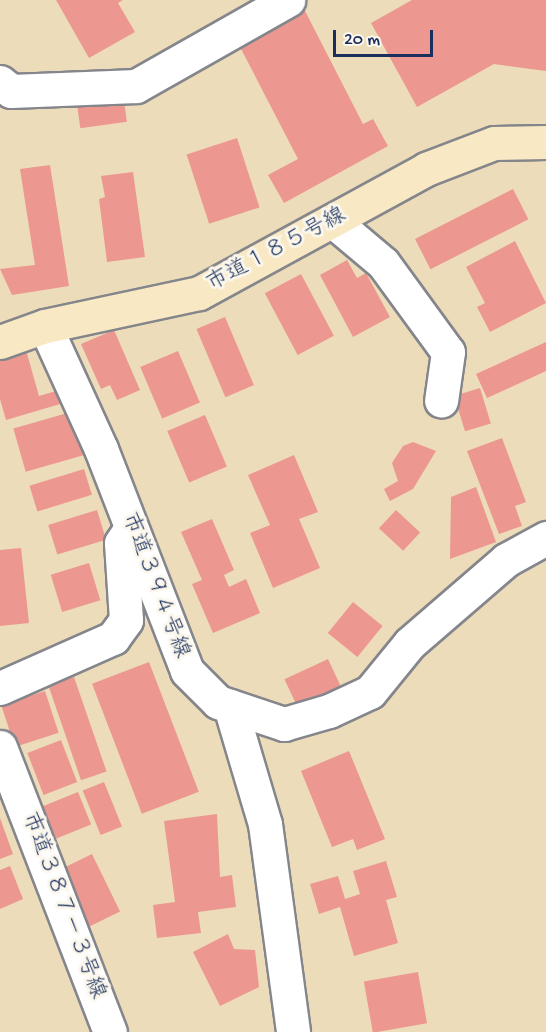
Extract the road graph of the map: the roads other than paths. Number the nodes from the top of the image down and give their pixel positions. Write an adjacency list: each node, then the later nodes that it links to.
1 (288, 0): 2 (street)
2 (0, 82)
3 (546, 142): 4 (street, 市道１８５号線)
4 (333, 221): 5 (street, 市道１８５号線); 7 (street)
5 (45, 326): 6 (street, 市道１８５号線); 8 (street, 市道３９４号線)
6 (0, 342)
7 (441, 400)
8 (131, 528): 10 (street); 11 (street, 市道３９４号線)
9 (546, 538): 11 (street, 市道３９４号線)
10 (0, 687)
11 (230, 706): 14 (street)
12 (0, 747): 13 (street, 市道３８７－３号線)
13 (110, 1032)
14 (293, 1032)

